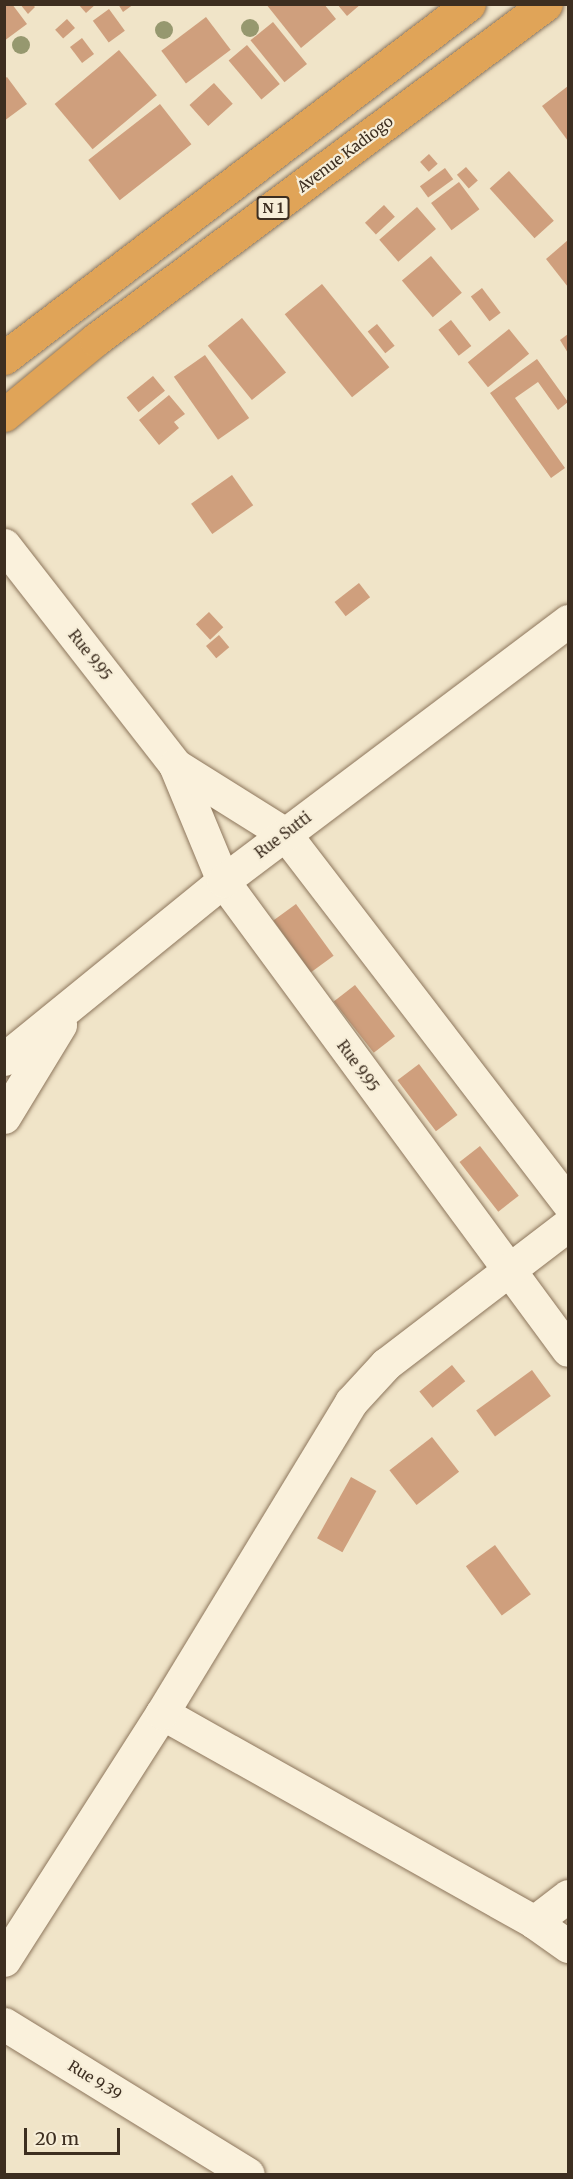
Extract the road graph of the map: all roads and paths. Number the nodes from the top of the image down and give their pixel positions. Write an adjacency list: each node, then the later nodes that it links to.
1 (469, 4): 3 (highway)
2 (546, 4): 4 (highway, Avenue Kadiogo / N 1)
3 (4, 358)
4 (4, 415)
5 (4, 545): 7 (street, Rue 9.95)
6 (568, 621): 8 (street, Rue Sutti)
7 (175, 765): 8 (street, Rue 9.95); 9 (street, Rue 9.95)
8 (285, 834): 9 (street, Rue Sutti); 13 (street, Rue 9.95)
9 (223, 880): 10 (street, Rue Sutti); 15 (street, Rue 9.95)
10 (68, 1011): 11 (street, Rue Sutti); 12 (street)
11 (4, 1059)
12 (4, 1117)
13 (568, 1203)
14 (568, 1225): 15 (street)
15 (507, 1269): 16 (street, Rue 9.95); 17 (street)
16 (568, 1350)
17 (162, 1713): 19 (street); 21 (street)
18 (568, 1896): 19 (street)
19 (534, 1922): 20 (street)
20 (568, 1946)
21 (4, 1960)
22 (4, 2024): 23 (street, Rue 9.39)
23 (248, 2175)

